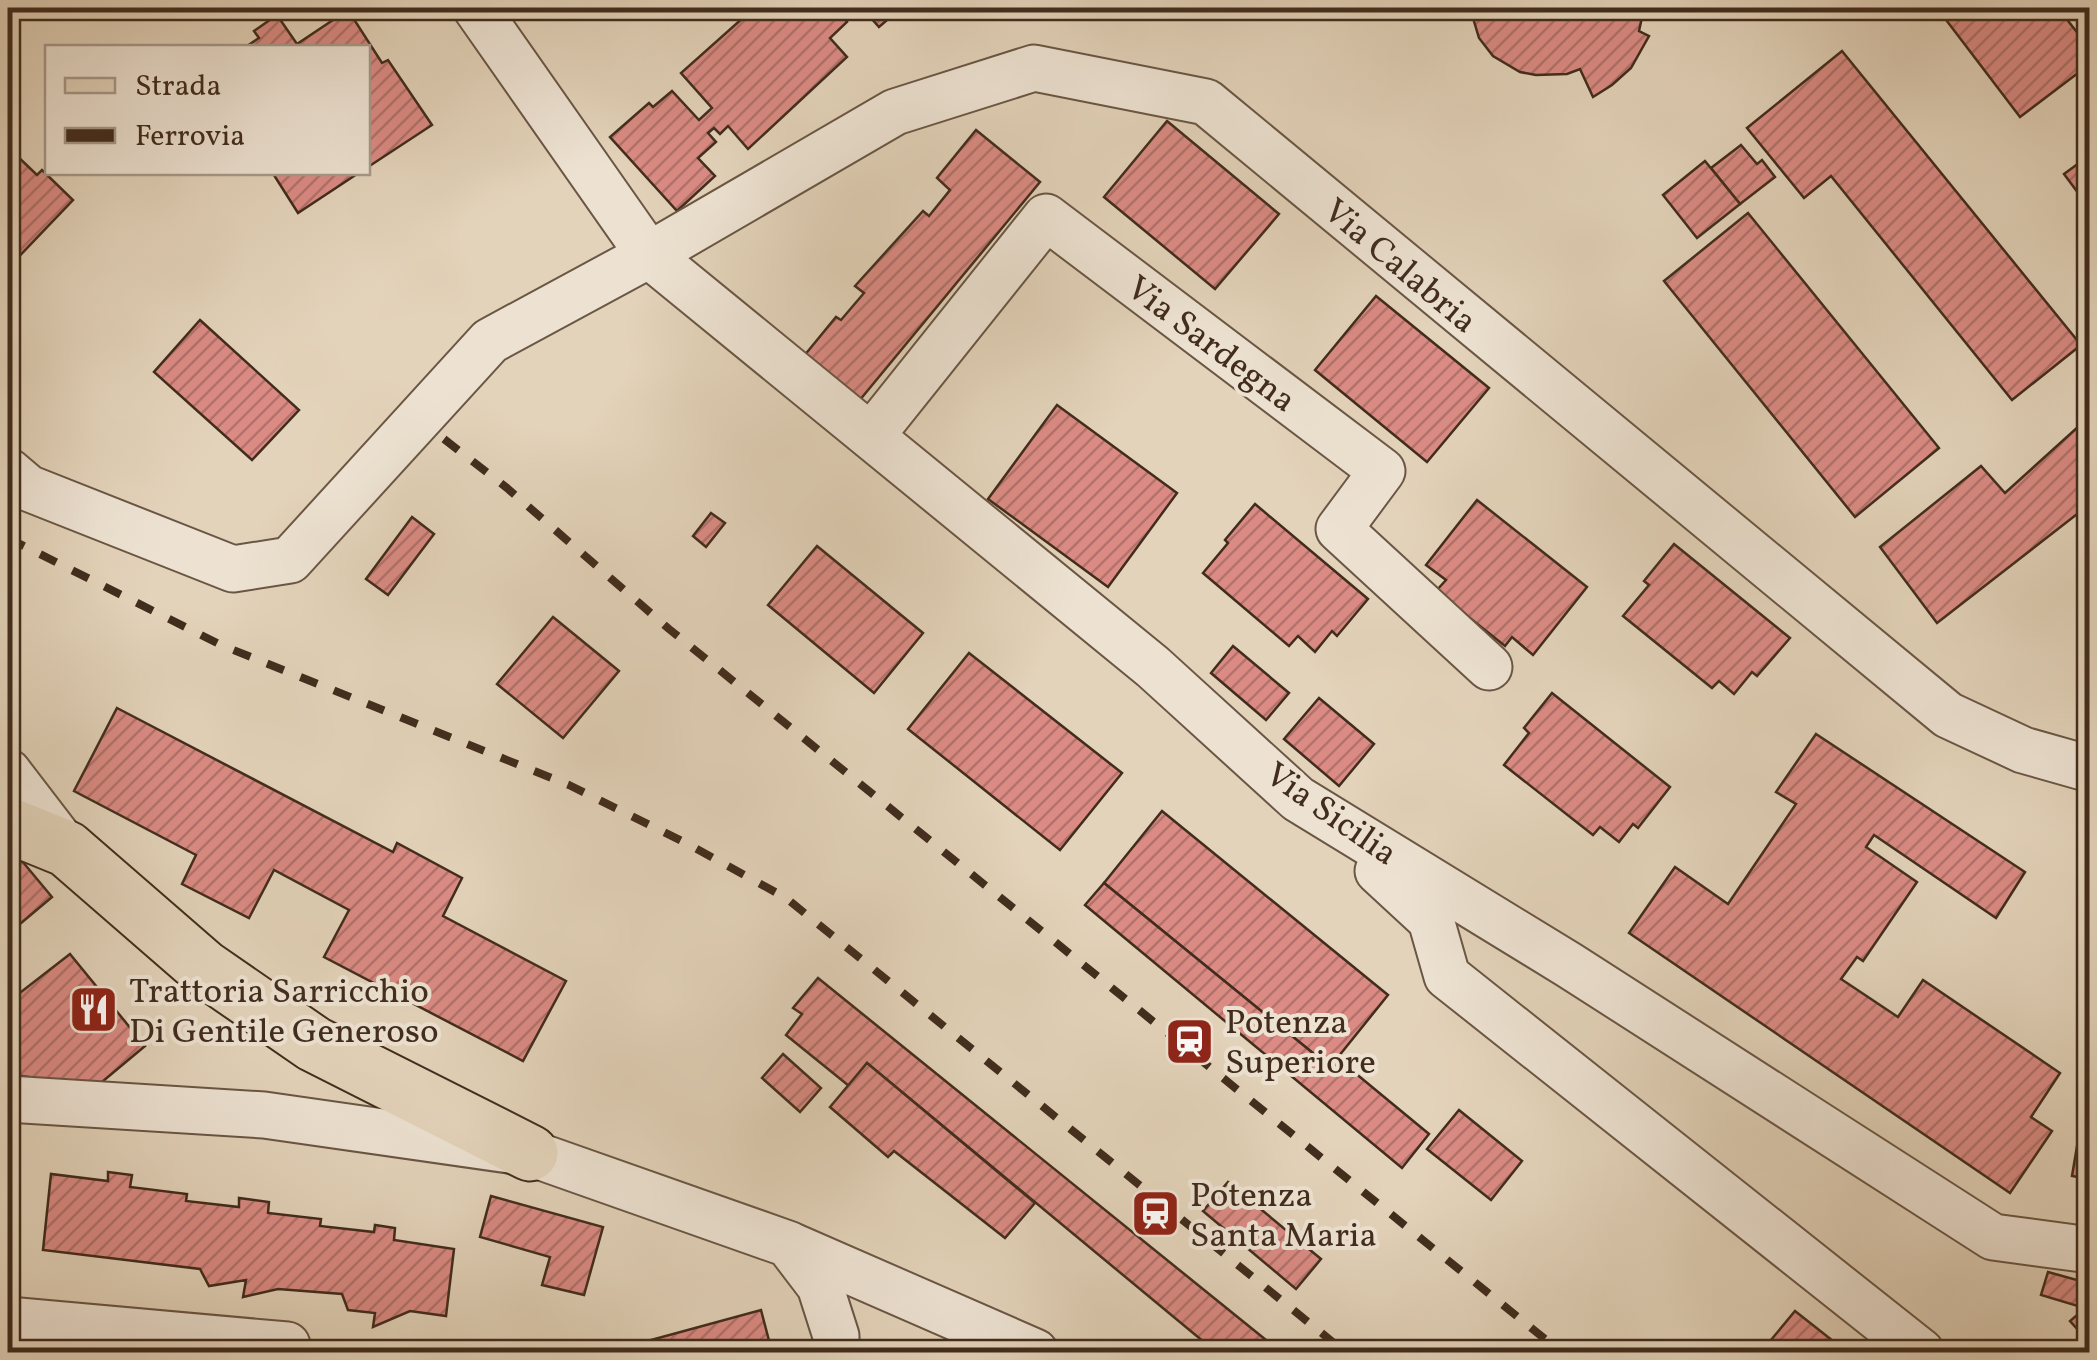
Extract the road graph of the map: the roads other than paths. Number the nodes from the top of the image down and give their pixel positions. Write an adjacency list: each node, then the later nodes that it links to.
1 (476, 8): 2 (street, Via Sicilia)
2 (648, 255): 3 (street, Via Sicilia); 4 (street, Via Calabria); 6 (street, Via Calabria)
3 (871, 436): 5 (street, Via Sardegna); 8 (street, Via Sicilia)
4 (8, 470)
5 (1488, 666)
6 (2090, 769)
7 (8, 772): 10 (street)
8 (1298, 799): 14 (street, Via Sicilia); 20 (street)
9 (8, 825): 10 (main road)
10 (66, 848): 12 (main road)
11 (8, 1098): 12 (street)
12 (530, 1153): 13 (street)
13 (788, 1244): 17 (street); 19 (street)
14 (2090, 1250)
15 (8, 1320): 16 (street)
16 (287, 1345)
17 (836, 1352)
18 (1022, 1352): 19 (street)
19 (1034, 1352)
20 (1922, 1352)

